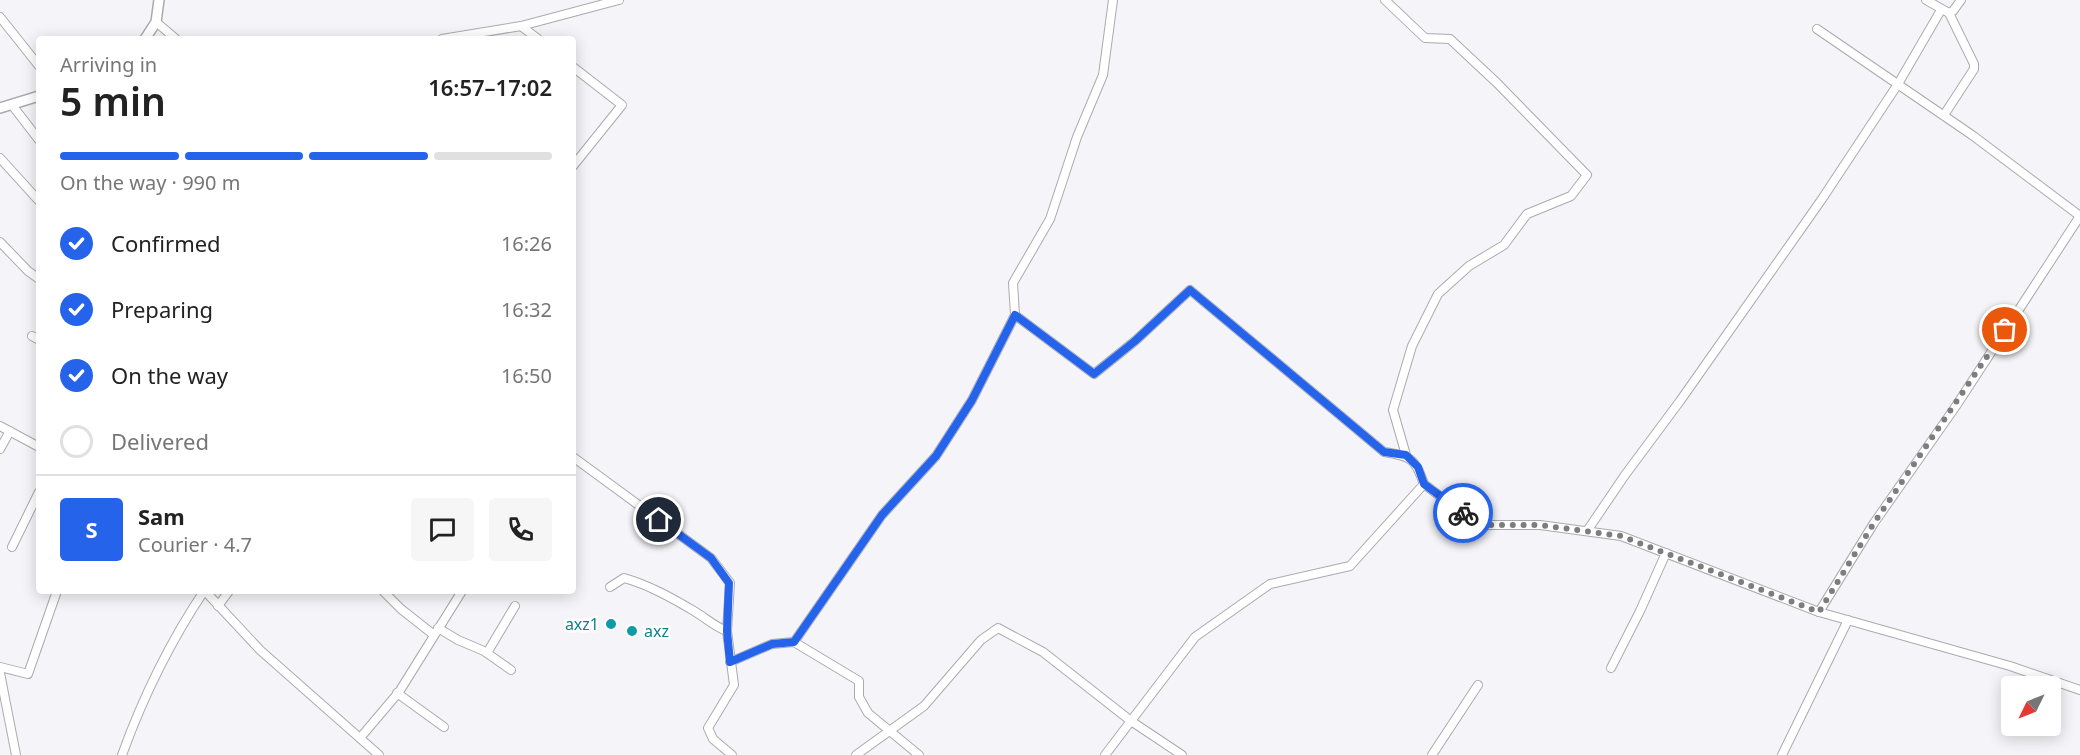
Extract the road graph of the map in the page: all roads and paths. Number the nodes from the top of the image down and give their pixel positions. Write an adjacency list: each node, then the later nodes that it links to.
1 (159, 0): 9 (street)
2 (619, 0): 10 (street)
3 (1113, 0): 29 (street)
4 (1385, 0): 34 (street)
5 (1926, 0): 7 (street)
6 (1962, 0): 7 (street)
7 (1945, 12): 18 (street); 21 (street)
8 (0, 17): 16 (street)
9 (156, 21): 12 (street); 13 (street)
10 (521, 26): 14 (street); 15 (street)
11 (1817, 29): 18 (street)
12 (147, 36)
13 (173, 36)
14 (460, 36)
15 (534, 36)
16 (36, 62)
17 (576, 69): 24 (street)
18 (1898, 84): 21 (street); 38 (street)
19 (36, 97): 20 (street)
20 (4, 105): 22 (street)
21 (1944, 115): 26 (street)
22 (36, 137)
23 (0, 158): 25 (street)
24 (576, 162)
25 (36, 198)
26 (2080, 216): 50 (street)
27 (0, 242): 28 (street)
28 (36, 277)
29 (1015, 315): 34 (street); 54 (street)
30 (0, 426): 31 (street)
31 (10, 431): 32 (street); 33 (street)
32 (36, 441)
33 (0, 449)
34 (1406, 455): 36 (street)
35 (576, 459): 52 (street)
36 (1424, 484): 38 (street); 64 (street)
37 (36, 498): 39 (street)
38 (1587, 531): 40 (street)
39 (12, 547)
40 (1666, 553): 50 (street); 58 (street)
41 (610, 587): 52 (street)
42 (56, 594): 57 (street)
43 (203, 594): 69 (street)
44 (208, 594): 48 (street)
45 (227, 594): 48 (street)
46 (386, 594): 53 (street)
47 (460, 594): 53 (street)
48 (218, 606): 67 (street)
49 (515, 606): 55 (street)
50 (1819, 612): 51 (street)
51 (1848, 620): 62 (street); 77 (street)
52 (727, 631): 56 (street)
53 (436, 632): 55 (street); 63 (street)
54 (794, 642): 56 (street); 66 (street)
55 (487, 653): 59 (street)
56 (730, 662): 71 (street)
57 (0, 667)
58 (1611, 668)
59 (512, 670)
60 (0, 673): 68 (street)
61 (1478, 685): 76 (street)
62 (2080, 690)
63 (398, 693): 65 (street); 67 (street)
64 (1131, 721): 66 (street); 74 (street); 75 (street)
65 (444, 727)
66 (890, 729): 72 (street); 73 (street)
67 (360, 738): 70 (street)
68 (16, 755)
69 (122, 755)
70 (379, 755)
71 (732, 755)
72 (856, 755)
73 (919, 755)
74 (1105, 755)
75 (1182, 755)
76 (1432, 755)
77 (1782, 755)

